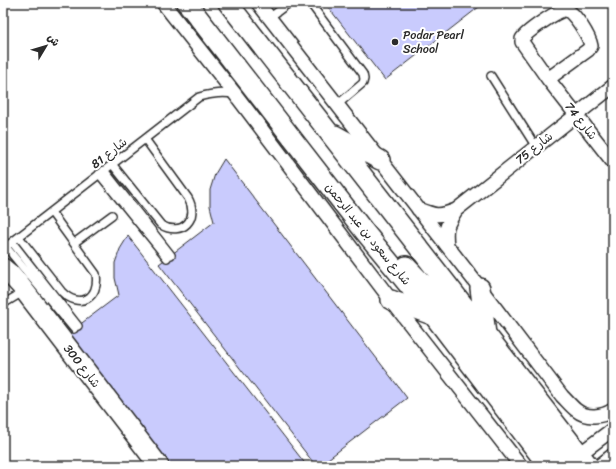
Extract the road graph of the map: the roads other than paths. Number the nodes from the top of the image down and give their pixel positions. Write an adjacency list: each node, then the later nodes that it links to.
1 (163, 3): 11 (street, شارع سعود بن عبد الرحمن)
2 (187, 3): 25 (main road, شارع سعود بن عبد الرحمن)
3 (228, 3): 14 (main road)
4 (258, 3): 7 (street)
5 (289, 3): 7 (lane)
6 (310, 3): 12 (lane)
7 (269, 18): 12 (street)
8 (491, 76): 16 (lane)
9 (548, 79): 9 (street, شارع 74); 13 (street, شارع 74)
10 (613, 86): 13 (street, شارع 75)
11 (235, 94): 15 (lane, شارع 81); 34 (street, شارع سعود بن عبد الرحمن)
12 (337, 105): 17 (street)
13 (576, 115): 16 (street, شارع 75); 18 (street, شارع 74)
14 (328, 131): 17 (main road); 38 (main road)
15 (145, 139): 19 (lane, شارع 81); 19 (lane)
16 (536, 147): 22 (street, شارع 75)
17 (380, 160): 21 (street)
18 (613, 162)
19 (112, 164): 20 (lane, شارع 81)
20 (102, 172): 23 (lane, شارع 81); 30 (lane)
21 (418, 210): 22 (street, شارع 75); 29 (street)
22 (456, 210): 29 (street, شارع 75)
23 (51, 212): 26 (lane, شارع 81); 27 (lane)
24 (112, 215): 27 (lane)
25 (364, 231): 36 (main road, شارع سعود بن عبد الرحمن); 42 (main road)
26 (19, 237): 27 (lane); 28 (lane, شارع 81)
27 (74, 243)
28 (7, 246): 37 (lane)
29 (447, 246): 32 (street)
30 (169, 256)
31 (3, 268): 33 (main road, شارع 300)
32 (480, 288): 38 (main road); 39 (street)
33 (25, 291): 35 (lane); 43 (main road, شارع 300)
34 (391, 300): 36 (main road); 44 (street, شارع سعود بن عبد الرحمن)
35 (3, 304)
36 (433, 315): 45 (main road, شارع سعود بن عبد الرحمن)
37 (76, 328)
38 (486, 334): 42 (main road)
39 (613, 410)
40 (613, 429): 42 (street)
41 (613, 455): 46 (street)
42 (574, 463)
43 (159, 466)
44 (521, 466)
45 (548, 466)
46 (599, 466)

